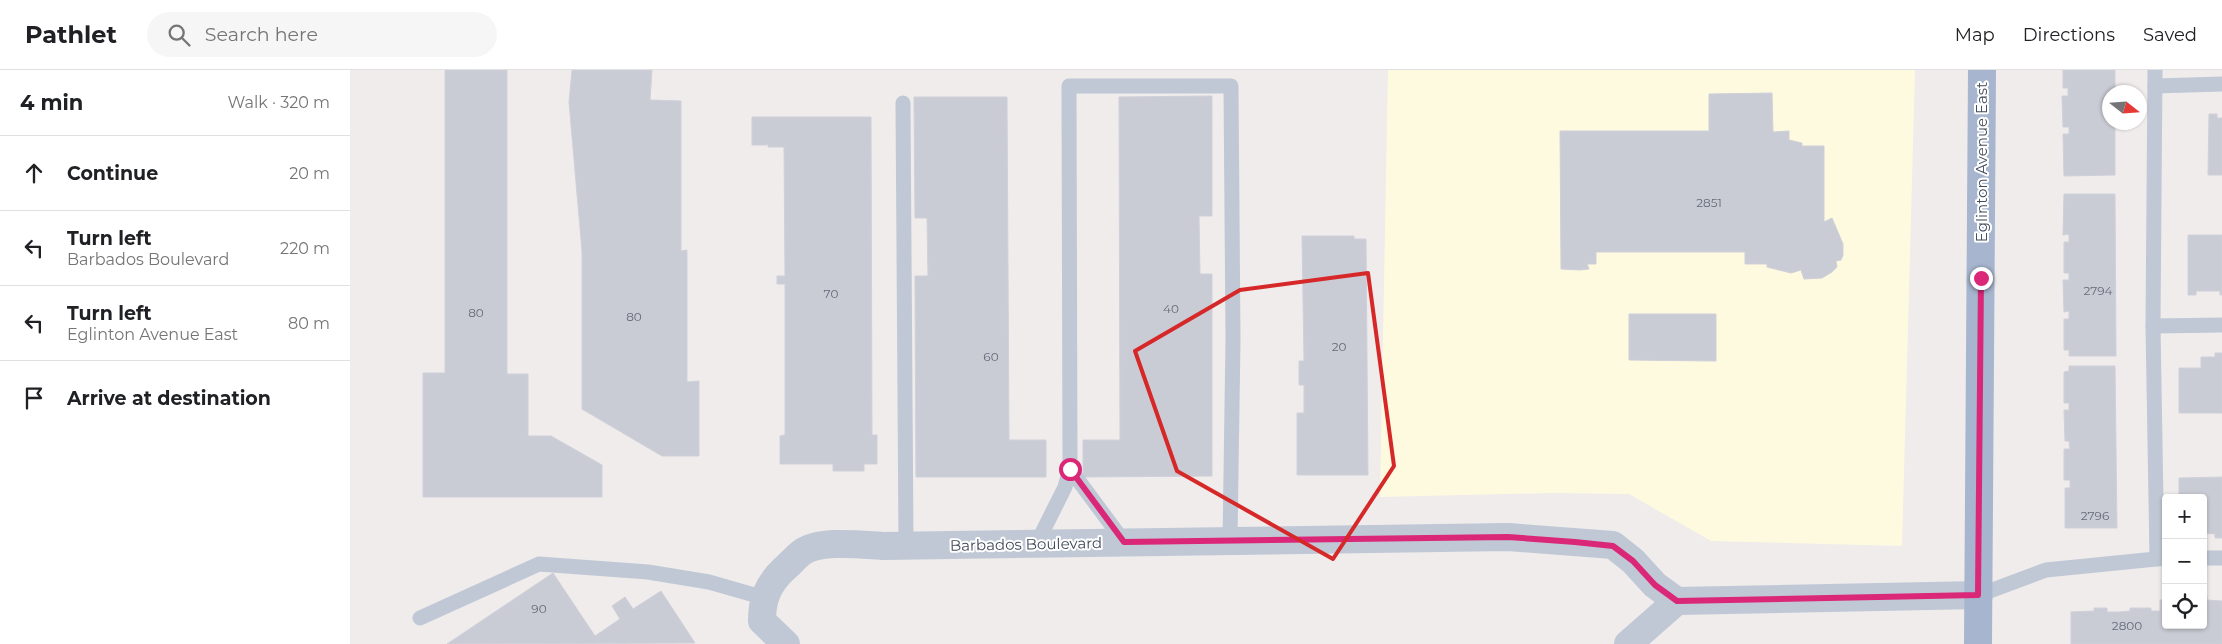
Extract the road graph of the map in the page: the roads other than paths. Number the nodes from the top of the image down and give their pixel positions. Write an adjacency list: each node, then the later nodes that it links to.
1 (1982, 70): 16 (main road, Eglinton Avenue East)
2 (2155, 70): 4 (lane)
3 (2222, 84): 4 (lane)
4 (2155, 86): 7 (lane)
5 (903, 103): 12 (lane)
6 (2222, 325): 7 (lane)
7 (2153, 326): 13 (lane)
8 (1070, 469): 9 (lane); 10 (lane); 11 (lane)
9 (1230, 541): 10 (street, Barbados Boulevard); 18 (street, Barbados Boulevard)
10 (1124, 542): 11 (street, Barbados Boulevard)
11 (1037, 543): 12 (street, Barbados Boulevard)
12 (906, 545): 17 (street, Barbados Boulevard)
13 (2161, 558): 16 (lane)
14 (2207, 558): 15 (lane)
15 (2222, 558)
16 (1978, 595): 18 (street); 22 (main road, Eglinton Avenue East)
17 (765, 598): 19 (lane); 20 (street, Barbados Boulevard)
18 (1677, 601): 21 (street)
19 (420, 618)
20 (785, 644)
21 (1628, 644)
22 (1978, 644)

